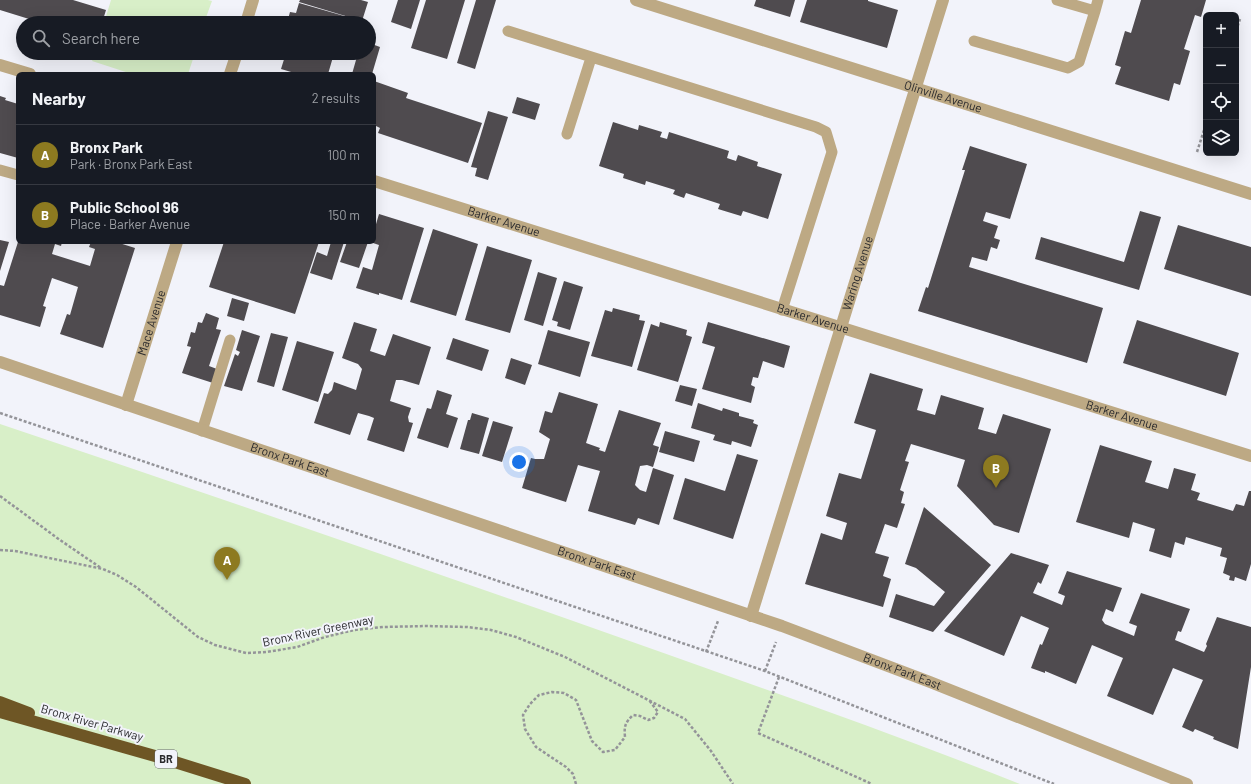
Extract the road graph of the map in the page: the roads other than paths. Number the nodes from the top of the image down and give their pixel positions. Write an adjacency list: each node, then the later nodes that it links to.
1 (253, 0): 7 (street)
2 (636, 0): 15 (street, Olinville Avenue)
3 (943, 0): 15 (street, Waring Avenue)
4 (1057, 0): 6 (lane)
5 (1098, 0): 6 (lane)
6 (1095, 11): 9 (lane)
7 (248, 16)
8 (508, 31): 10 (lane)
9 (974, 40)
10 (591, 58): 16 (lane); 22 (lane)
11 (235, 60): 14 (street)
12 (0, 65): 13 (street)
13 (23, 72)
14 (231, 72)
15 (916, 88): 20 (street, Olinville Avenue); 23 (street, Waring Avenue)
16 (567, 134)
17 (0, 170): 18 (lane)
18 (16, 174)
19 (376, 182): 22 (street, Barker Avenue)
20 (1251, 194)
21 (176, 244): 26 (street, Mace Avenue)
22 (782, 310): 23 (street, Barker Avenue)
23 (841, 328): 28 (street, Barker Avenue); 29 (street, Waring Avenue)
24 (230, 340): 27 (lane)
25 (0, 362): 26 (street, Bronx Park East)
26 (126, 405): 27 (street, Bronx Park East)
27 (202, 431): 29 (street, Bronx Park East)
28 (1251, 456)
29 (751, 616): 34 (street, Bronx Park East)
30 (0, 702): 32 (highway)
31 (0, 712): 32 (highway, Bronx River Parkway / BR)
32 (86, 736): 33 (highway, Bronx River Parkway / BR)
33 (245, 784)
34 (1187, 784)

